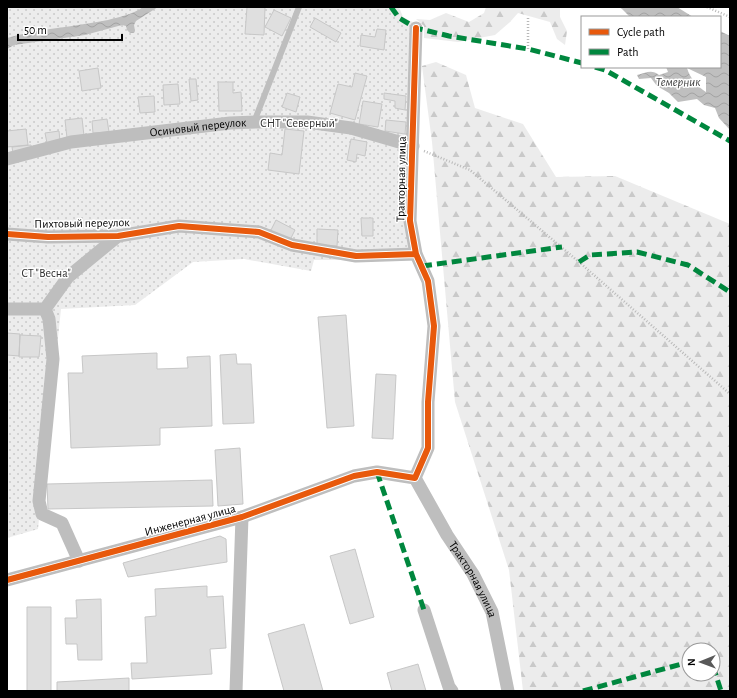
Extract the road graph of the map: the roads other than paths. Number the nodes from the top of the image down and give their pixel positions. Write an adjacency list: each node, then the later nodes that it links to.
1 (299, 7): 3 (lane)
2 (416, 28): 4 (street, Тракторная улица)
3 (254, 122): 4 (street, Осиновый переулок); 5 (street, Осиновый переулок)
4 (413, 146): 8 (street, Тракторная улица)
5 (7, 159)
6 (7, 234): 7 (street, Пихтовый переулок)
7 (118, 236): 8 (street, Пихтовый переулок); 10 (street)
8 (416, 254): 11 (street, Тракторная улица)
9 (7, 309): 10 (street)
10 (45, 310): 13 (street)
11 (415, 478): 12 (street, Инженерная улица); 18 (street, Тракторная улица)
12 (242, 517): 13 (street, Инженерная улица); 16 (street)
13 (80, 561): 14 (street, Инженерная улица)
14 (7, 580)
15 (424, 610): 17 (street)
16 (236, 691)
17 (452, 691)
18 (508, 691)

